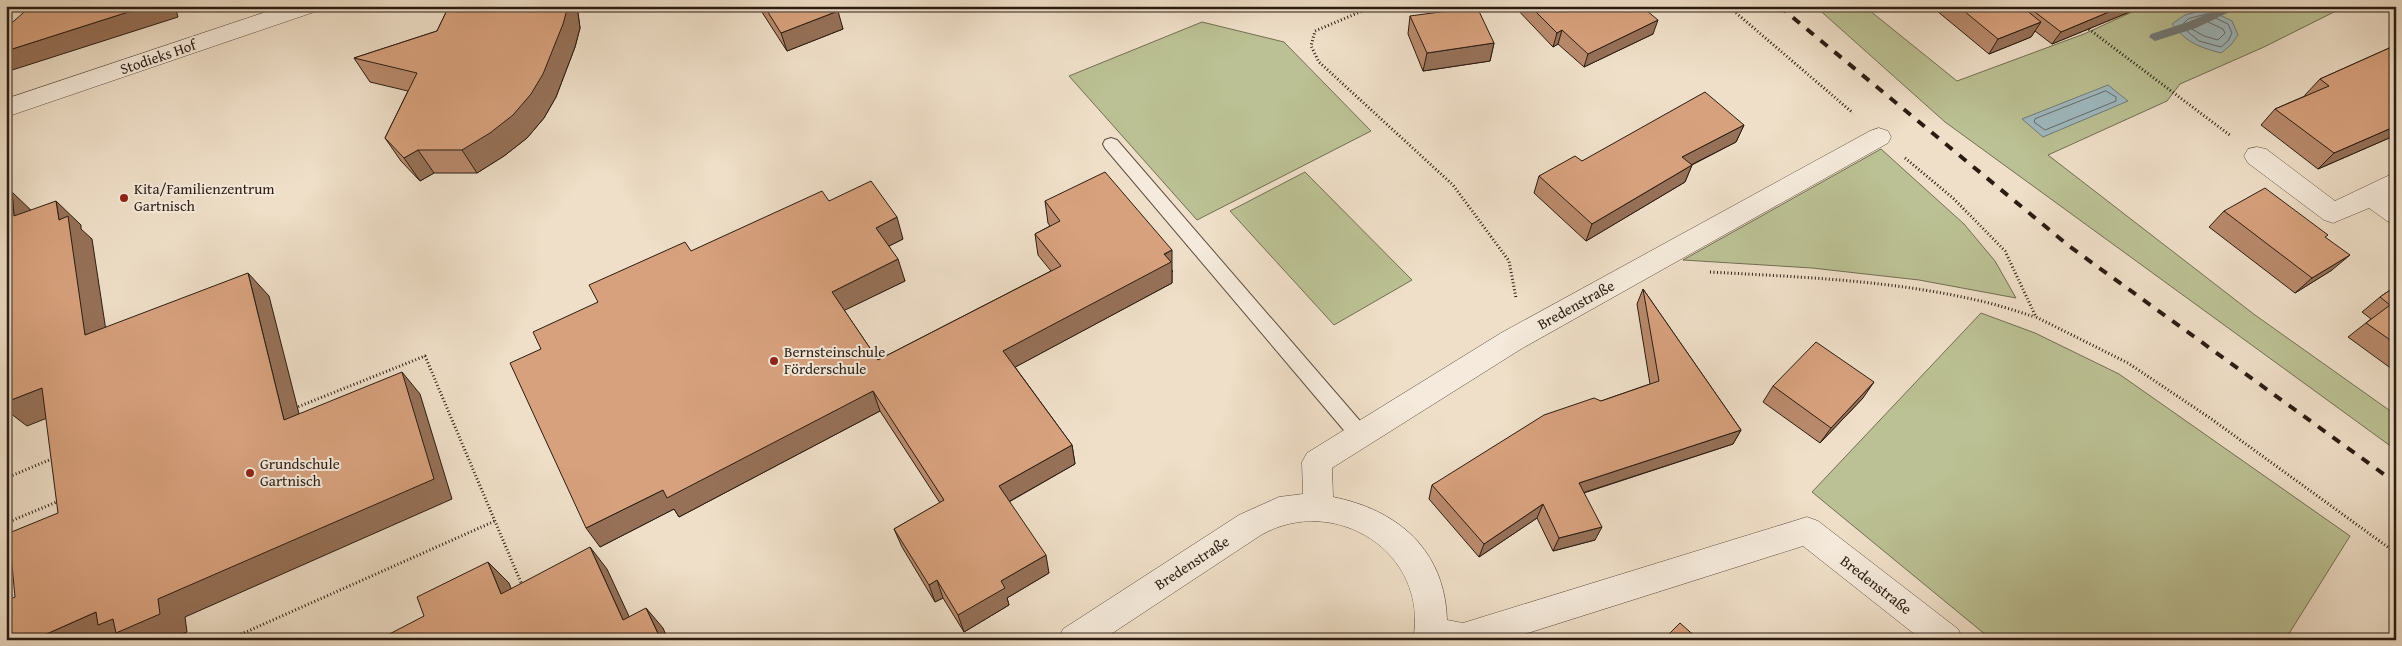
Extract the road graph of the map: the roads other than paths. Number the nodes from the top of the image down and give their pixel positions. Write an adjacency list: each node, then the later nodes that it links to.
1 (309, 6): 2 (street, Stodieks Hof)
2 (6, 108)
3 (1879, 136): 9 (street, Bredenstraße)
4 (1111, 144): 9 (lane)
5 (2257, 156): 7 (street)
6 (2396, 181): 7 (street)
7 (2371, 196): 8 (street)
8 (2396, 214)
9 (1360, 435): 10 (street, Bredenstraße)
10 (1318, 506): 11 (street, Bredenstraße); 12 (street, Bredenstraße)
11 (1430, 636): 13 (street, Bredenstraße)
12 (1074, 640)
13 (1947, 640)

